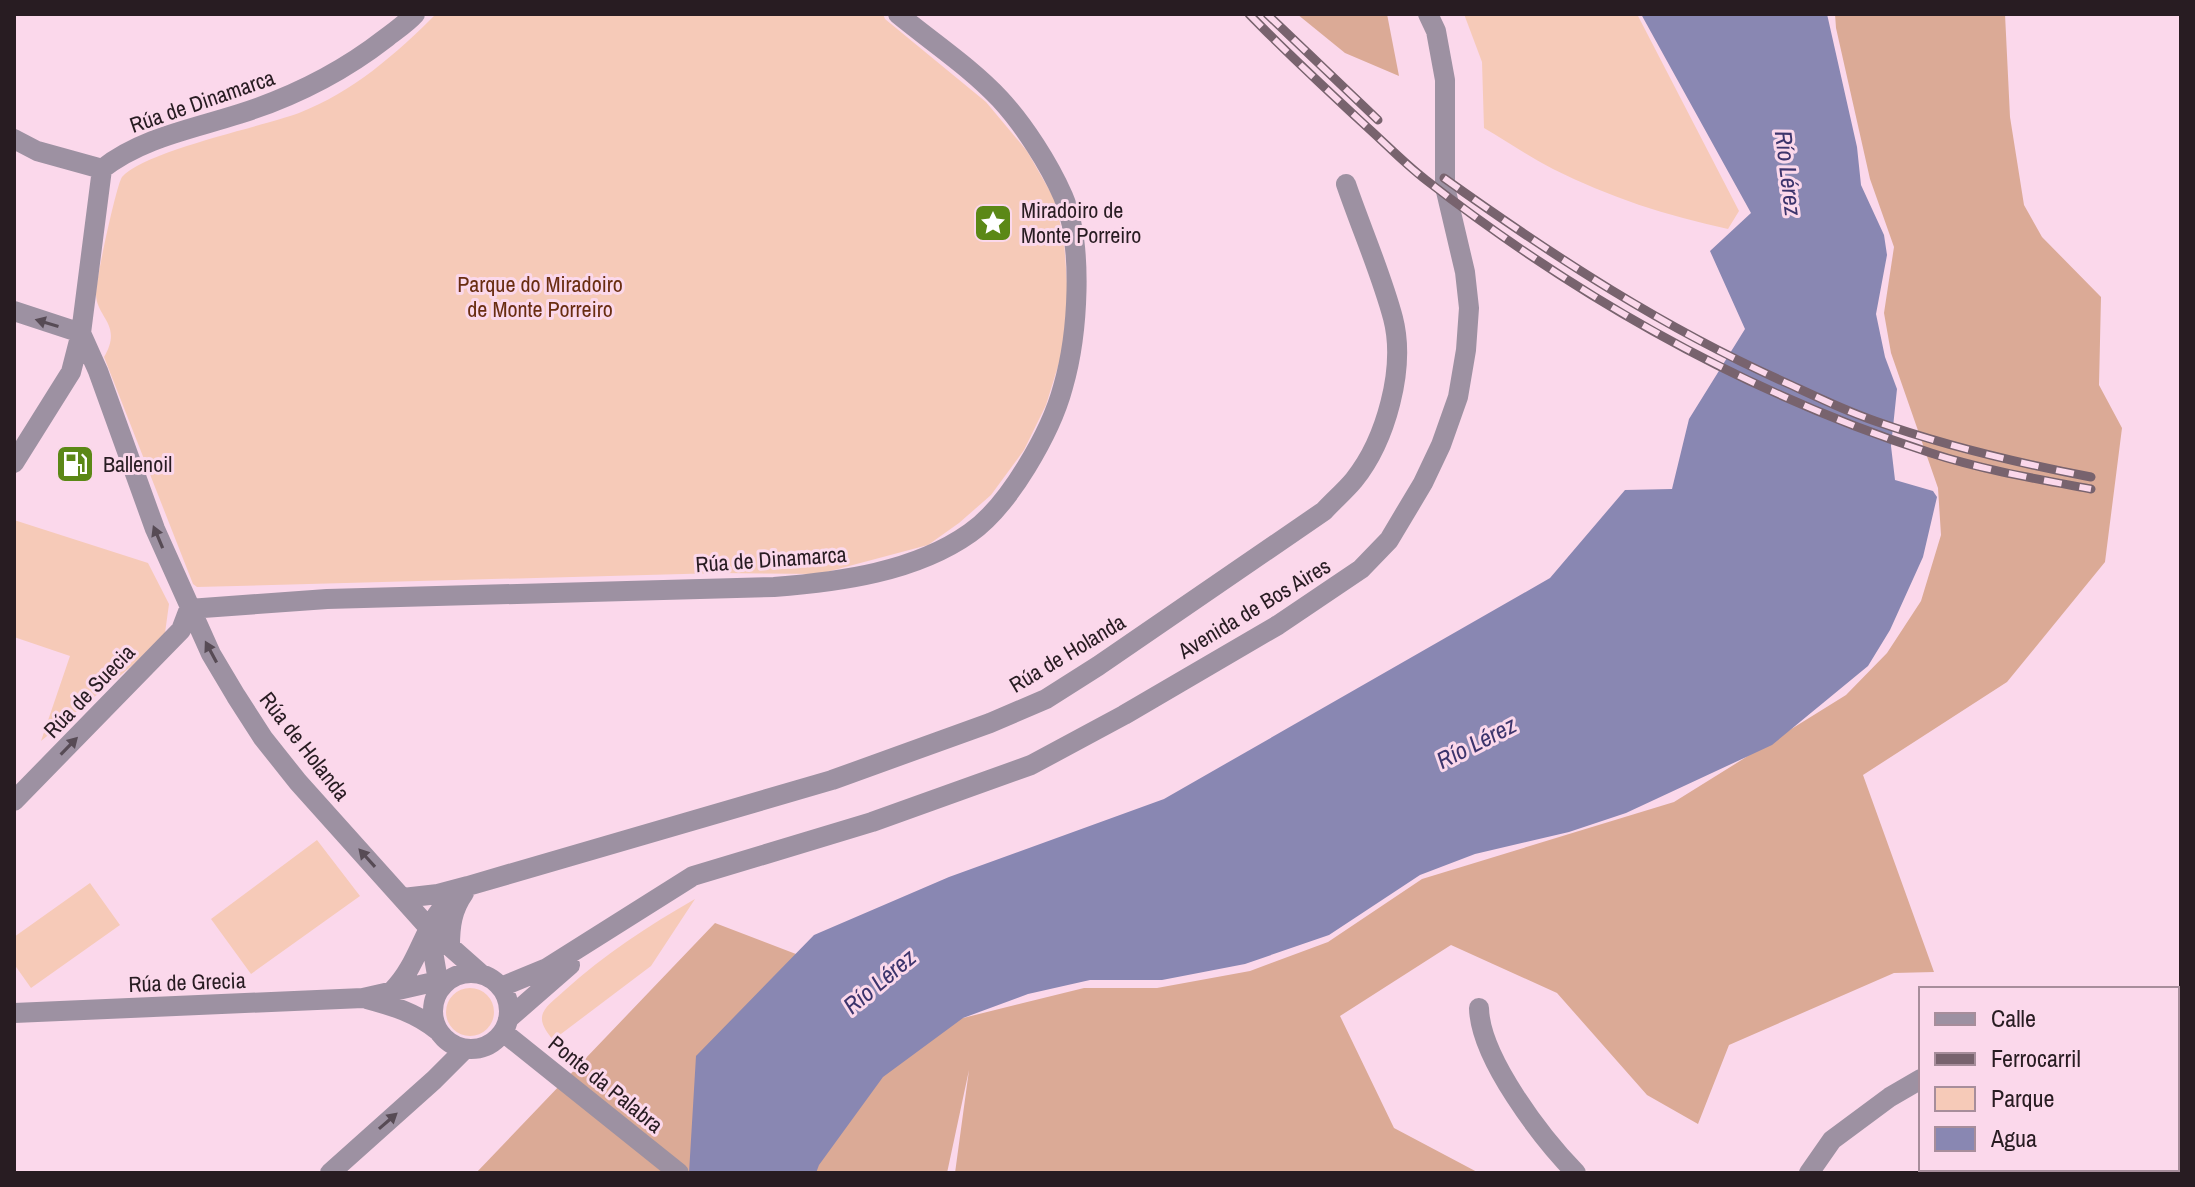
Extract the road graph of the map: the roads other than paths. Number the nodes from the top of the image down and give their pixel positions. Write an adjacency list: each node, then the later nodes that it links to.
1 (415, 14): 5 (street, Rúa de Dinamarca)
2 (898, 14): 10 (street, Rúa de Dinamarca)
3 (1428, 14): 14 (street, Avenida de Bos Aires)
4 (14, 139): 5 (street)
5 (102, 169): 8 (street)
6 (1346, 184): 12 (street, Rúa de Holanda)
7 (14, 311): 8 (street, one-way to 7)
8 (81, 333): 9 (street); 10 (street, Rúa de Holanda, one-way to 8)
9 (14, 463)
10 (189, 609): 11 (street, Rúa de Suecia, one-way to 10); 13 (street, Rúa de Holanda, one-way to 10)
11 (14, 801)
12 (468, 886): 13 (street, Rúa de Holanda); 15 (street, Rúa de Holanda); 16 (street)
13 (403, 898): 15 (street, Rúa de Holanda)
14 (631, 914): 19 (street, Avenida de Bos Aires); 24 (street, Avenida de Bos Aires)
15 (429, 928): 16 (street, Rúa de Holanda); 18 (street); 20 (street)
16 (450, 946): 17 (street, Rúa de Holanda)
17 (481, 974): 18 (street); 19 (street)
18 (443, 985): 20 (street, Rúa de Grecia); 25 (street)
19 (501, 987): 24 (street)
20 (393, 990): 21 (street, Rúa de Grecia)
21 (363, 998): 23 (street, Rúa de Grecia); 25 (street, Rúa de Grecia)
22 (1479, 1008): 30 (street)
23 (14, 1013)
24 (505, 1026): 26 (street); 29 (street, Ponte da Palabra)
25 (437, 1030): 26 (street)
26 (465, 1049): 28 (street, one-way to 26)
27 (1919, 1080): 31 (street)
28 (330, 1173)
29 (679, 1173)
30 (1576, 1173)
31 (1809, 1173)

